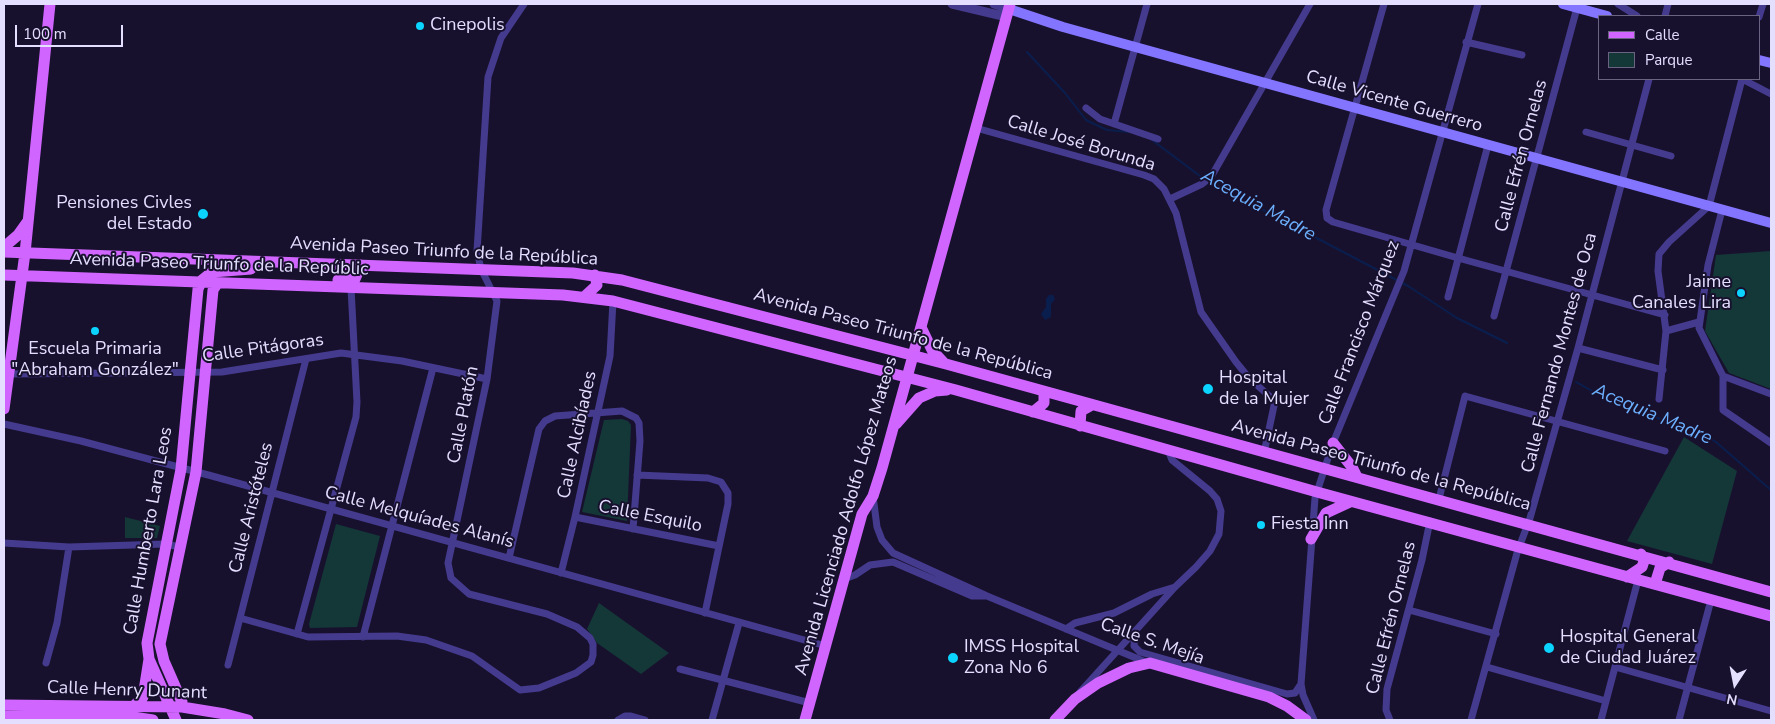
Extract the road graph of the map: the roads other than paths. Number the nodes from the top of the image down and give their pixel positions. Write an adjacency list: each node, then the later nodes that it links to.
1 (50, 4): 38 (main road)
2 (524, 4): 48 (street)
3 (952, 4): 12 (street)
4 (994, 4): 12 (street)
5 (1147, 4): 16 (street)
6 (1310, 4): 21 (street)
7 (1384, 4): 24 (street)
8 (1478, 4): 15 (street, Calle Francisco Márquez)
9 (1563, 4): 11 (main road)
10 (1618, 4): 14 (street)
11 (1577, 6): 13 (main road); 33 (street, Calle Efrén Ornelas)
12 (1009, 10): 16 (main road, Calle Vicente Guerrero); 26 (main road, Avenida Licenciado Adolfo López Mateos)
13 (1604, 15)
14 (1635, 15)
15 (1466, 42): 17 (street); 27 (street, Calle Francisco Márquez)
16 (1137, 47): 21 (main road, Calle Vicente Guerrero); 25 (street)
17 (1522, 56)
18 (1649, 80): 31 (street, Calle Fernando Montes de Oca)
19 (1742, 80): 36 (street)
20 (1744, 80): 22 (street)
21 (1265, 82): 24 (main road, Calle Vicente Guerrero); 35 (street)
22 (1771, 94)
23 (1086, 108): 25 (street)
24 (1354, 108): 27 (main road, Calle Vicente Guerrero); 40 (street)
25 (1114, 124): 29 (street)
26 (976, 128): 35 (street, Calle José Borunda); 67 (main road, Avenida Licenciado Adolfo López Mateos)
27 (1441, 132): 30 (main road, Calle Vicente Guerrero); 40 (street, Calle Francisco Márquez)
28 (1586, 132): 31 (street)
29 (1158, 139)
30 (1488, 145): 33 (main road, Calle Vicente Guerrero); 44 (street)
31 (1632, 145): 32 (street); 34 (street, Calle Fernando Montes de Oca)
32 (1671, 156)
33 (1537, 158): 34 (main road, Calle Vicente Guerrero); 49 (street, Calle Efrén Ornelas)
34 (1623, 181): 36 (main road, Calle Vicente Guerrero); 60 (street, Calle Fernando Montes de Oca)
35 (1170, 199): 98 (street, Calle José Borunda)
36 (1709, 206): 37 (main road, Calle Vicente Guerrero); 64 (street)
37 (1722, 210): 39 (main road, Calle Vicente Guerrero); 66 (street)
38 (29, 219): 41 (main road); 43 (main road)
39 (1771, 223)
40 (1412, 244): 44 (street); 94 (street, Calle Francisco Márquez)
41 (4, 246)
42 (4, 252): 43 (main road, Avenida Paseo Triunfo de la República)
43 (25, 253): 45 (main road, Avenida Paseo Triunfo de la República); 52 (main road)
44 (1458, 258): 49 (street); 62 (street)
45 (286, 262): 46 (main road, Avenida Paseo Triunfo de la República); 47 (main road)
46 (361, 265): 48 (main road, Avenida Paseo Triunfo de la República); 57 (main road)
47 (238, 268): 54 (main road); 56 (main road)
48 (481, 269): 51 (main road, Avenida Paseo Triunfo de la República); 59 (street)
49 (1506, 272): 60 (street); 65 (street, Calle Efrén Ornelas)
50 (4, 275): 52 (main road, Avenida Paseo Triunfo de la Repúblic)
51 (595, 275): 53 (main road, Avenida Paseo Triunfo de la República); 61 (main road)
52 (22, 276): 54 (main road, Avenida Paseo Triunfo de la Repúblic); 78 (main road)
53 (622, 280): 63 (main road); 71 (main road, Avenida Paseo Triunfo de la República)
54 (200, 284): 55 (main road, Avenida Paseo Triunfo de la Repúblic); 77 (main road, Calle Humberto Lara Leos)
55 (217, 284): 56 (main road, Avenida Paseo Triunfo de la Repúblic); 76 (main road, Calle Humberto Lara Leos)
56 (236, 284): 57 (main road, Avenida Paseo Triunfo de la Repúblic)
57 (316, 286): 58 (main road, Avenida Paseo Triunfo de la Repúblic)
58 (351, 288): 59 (main road, Avenida Paseo Triunfo de la Repúblic); 70 (street)
59 (494, 293): 61 (main road, Avenida Paseo Triunfo de la Repúblic); 81 (street, Calle Platón)
60 (1592, 295): 64 (street); 69 (street, Calle Fernando Montes de Oca)
61 (584, 297): 63 (main road, Avenida Paseo Triunfo de la Repúblic)
62 (1448, 298)
63 (613, 301): 80 (main road); 88 (street, Calle Alcibíades)
64 (1665, 315): 68 (street)
65 (1494, 316)
66 (1699, 322): 68 (street); 79 (street)
67 (920, 327): 71 (main road, Avenida Licenciado Adolfo López Mateos); 73 (main road)
68 (1666, 331): 75 (street)
69 (1578, 348): 75 (street); 90 (street, Calle Fernando Montes de Oca)
70 (355, 354): 72 (street, Calle Pitágoras); 74 (street, Calle Pitágoras); 109 (street)
71 (912, 356): 73 (main road, Avenida Paseo Triunfo de la República); 80 (main road, Avenida Licenciado Adolfo López Mateos)
72 (306, 359): 76 (street, Calle Pitágoras); 104 (street, Calle Aristóteles)
73 (946, 364): 83 (main road, Avenida Paseo Triunfo de la República)
74 (433, 368): 81 (street, Calle Pitágoras); 113 (street)
75 (1663, 370): 85 (street)
76 (205, 372): 77 (street, Calle Pitágoras); 101 (main road, Calle Humberto Lara Leos)
77 (191, 373): 78 (street, Calle Pitágoras); 99 (main road, Calle Humberto Lara Leos)
78 (7, 374): 87 (main road)
79 (1723, 376): 84 (street); 95 (street)
80 (906, 377): 82 (main road); 93 (main road, Avenida Licenciado Adolfo López Mateos)
81 (488, 379): 116 (street, Calle Platón)
82 (956, 390): 89 (main road); 93 (main road)
83 (1044, 392): 86 (main road, Avenida Paseo Triunfo de la República); 89 (main road)
84 (1771, 394)
85 (1659, 399)
86 (1092, 405): 92 (main road); 98 (main road, Avenida Paseo Triunfo de la República)
87 (4, 409)
88 (599, 412): 102 (street); 110 (street, Calle Alcibíades); 124 (street)
89 (1033, 412): 92 (main road)
90 (1558, 420): 97 (street); 107 (street); 112 (street, Calle Fernando Montes de Oca)
91 (4, 424): 99 (street, Calle Melquíades Alanís)
92 (1080, 426): 96 (main road)
93 (892, 429): 106 (main road, Avenida Licenciado Adolfo López Mateos)
94 (1333, 443): 100 (street, Calle Francisco Márquez); 103 (main road)
95 (1771, 443)
96 (1168, 450): 105 (main road); 130 (street)
97 (1666, 451)
98 (1264, 453): 100 (main road, Avenida Paseo Triunfo de la República)
99 (181, 469): 101 (street, Calle Melquíades Alanís); 118 (main road, Calle Humberto Lara Leos)
100 (1324, 469): 103 (main road, Avenida Paseo Triunfo de la República); 105 (street, Calle Francisco Márquez)
101 (196, 472): 104 (street, Calle Melquíades Alanís); 122 (main road, Calle Humberto Lara Leos)
102 (637, 474): 114 (street); 120 (street)
103 (1356, 477): 107 (main road, Avenida Paseo Triunfo de la República)
104 (270, 492): 109 (street, Calle Melquíades Alanís); 137 (street, Calle Aristóteles)
105 (1317, 492): 108 (main road); 115 (street, Calle Francisco Márquez)
106 (873, 496): 128 (main road, Avenida Licenciado Adolfo López Mateos); 132 (street, Calle S. Mejía)
107 (1439, 500): 112 (main road, Avenida Paseo Triunfo de la República)
108 (1350, 502): 111 (main road); 115 (main road)
109 (331, 509): 113 (street, Calle Melquíades Alanís); 141 (street)
110 (575, 517): 114 (street, Calle Esquilo); 126 (street, Calle Alcibíades)
111 (1430, 521): 121 (main road); 134 (street, Calle Efrén Ornelas)
112 (1528, 524): 121 (street, Calle Fernando Montes de Oca); 123 (main road, Avenida Paseo Triunfo de la República)
113 (391, 525): 116 (street, Calle Melquíades Alanís); 143 (street)
114 (633, 529): 120 (street, Calle Esquilo)
115 (1311, 539): 154 (street, Calle Francisco Márquez)
116 (451, 542): 124 (street, Calle Melquíades Alanís); 143 (street, Calle Platón)
117 (4, 543): 119 (street)
118 (165, 544): 119 (street); 122 (street); 146 (main road, Calle Humberto Lara Leos)
119 (70, 546): 147 (street)
120 (719, 546): 135 (street)
121 (1519, 546): 127 (main road); 142 (street, Calle Fernando Montes de Oca)
122 (180, 547): 162 (main road, Calle Humberto Lara Leos)
123 (1641, 554): 125 (main road, Avenida Paseo Triunfo de la República); 127 (main road)
124 (508, 558): 126 (street, Calle Melquíades Alanís)
125 (1669, 562): 129 (main road); 131 (main road, Avenida Paseo Triunfo de la República)
126 (561, 573): 135 (street, Calle Melquíades Alanís)
127 (1632, 578): 129 (main road); 151 (street)
128 (844, 579): 132 (street, Calle S. Mejía); 144 (main road, Avenida Licenciado Adolfo López Mateos)
129 (1655, 584): 133 (main road)
130 (1175, 587): 139 (street); 140 (street)
131 (1771, 592)
132 (987, 596): 139 (street, Calle S. Mejía)
133 (1711, 600): 136 (main road); 155 (street)
134 (1409, 610): 142 (street); 176 (street, Calle Efrén Ornelas)
135 (704, 613): 138 (street, Calle Melquíades Alanís)
136 (1771, 616)
137 (240, 618): 141 (street); 149 (street, Calle Aristóteles)
138 (739, 622): 144 (street, Calle Melquíades Alanís); 153 (street)
139 (1066, 629): 145 (street, Calle S. Mejía)
140 (1136, 629): 145 (street); 154 (street)
141 (296, 634): 143 (street)
142 (1496, 634): 150 (street, Calle Fernando Montes de Oca)
143 (363, 637)
144 (826, 646): 158 (main road, Avenida Licenciado Adolfo López Mateos)
145 (1116, 651): 148 (street, Calle S. Mejía); 156 (street)
146 (149, 659): 160 (main road); 161 (main road, Calle Humberto Lara Leos)
147 (46, 663)
148 (1150, 663): 156 (main road); 174 (main road, Calle S. Mejía)
149 (228, 665)
150 (1487, 667): 157 (street); 177 (street, Calle Fernando Montes de Oca)
151 (1615, 667): 155 (street); 157 (street)
152 (680, 669): 153 (street)
153 (723, 680): 158 (street); 171 (street)
154 (1301, 684): 175 (street)
155 (1688, 687): 163 (street); 179 (street)
156 (1075, 699): 173 (main road)
157 (1606, 701): 178 (street)
158 (810, 703): 172 (main road, Avenida Licenciado Adolfo López Mateos)
159 (4, 705): 160 (main road, Calle Henry Dunant)
160 (134, 706): 161 (main road, Calle Henry Dunant)
161 (170, 707): 162 (main road, Calle Henry Dunant); 167 (main road, Calle Humberto Lara Leos)
162 (182, 707): 168 (main road, Calle Henry Dunant)
163 (1771, 711)
164 (4, 716): 166 (main road, Calle Henry Dunant)
165 (637, 719): 169 (street); 170 (street)
166 (153, 720)
167 (176, 720)
168 (245, 720)
169 (618, 720)
170 (645, 720)
171 (712, 720)
172 (806, 720)
173 (1055, 720)
174 (1306, 720)
175 (1314, 720)
176 (1390, 720)
177 (1471, 720)
178 (1601, 720)
179 (1679, 720)

